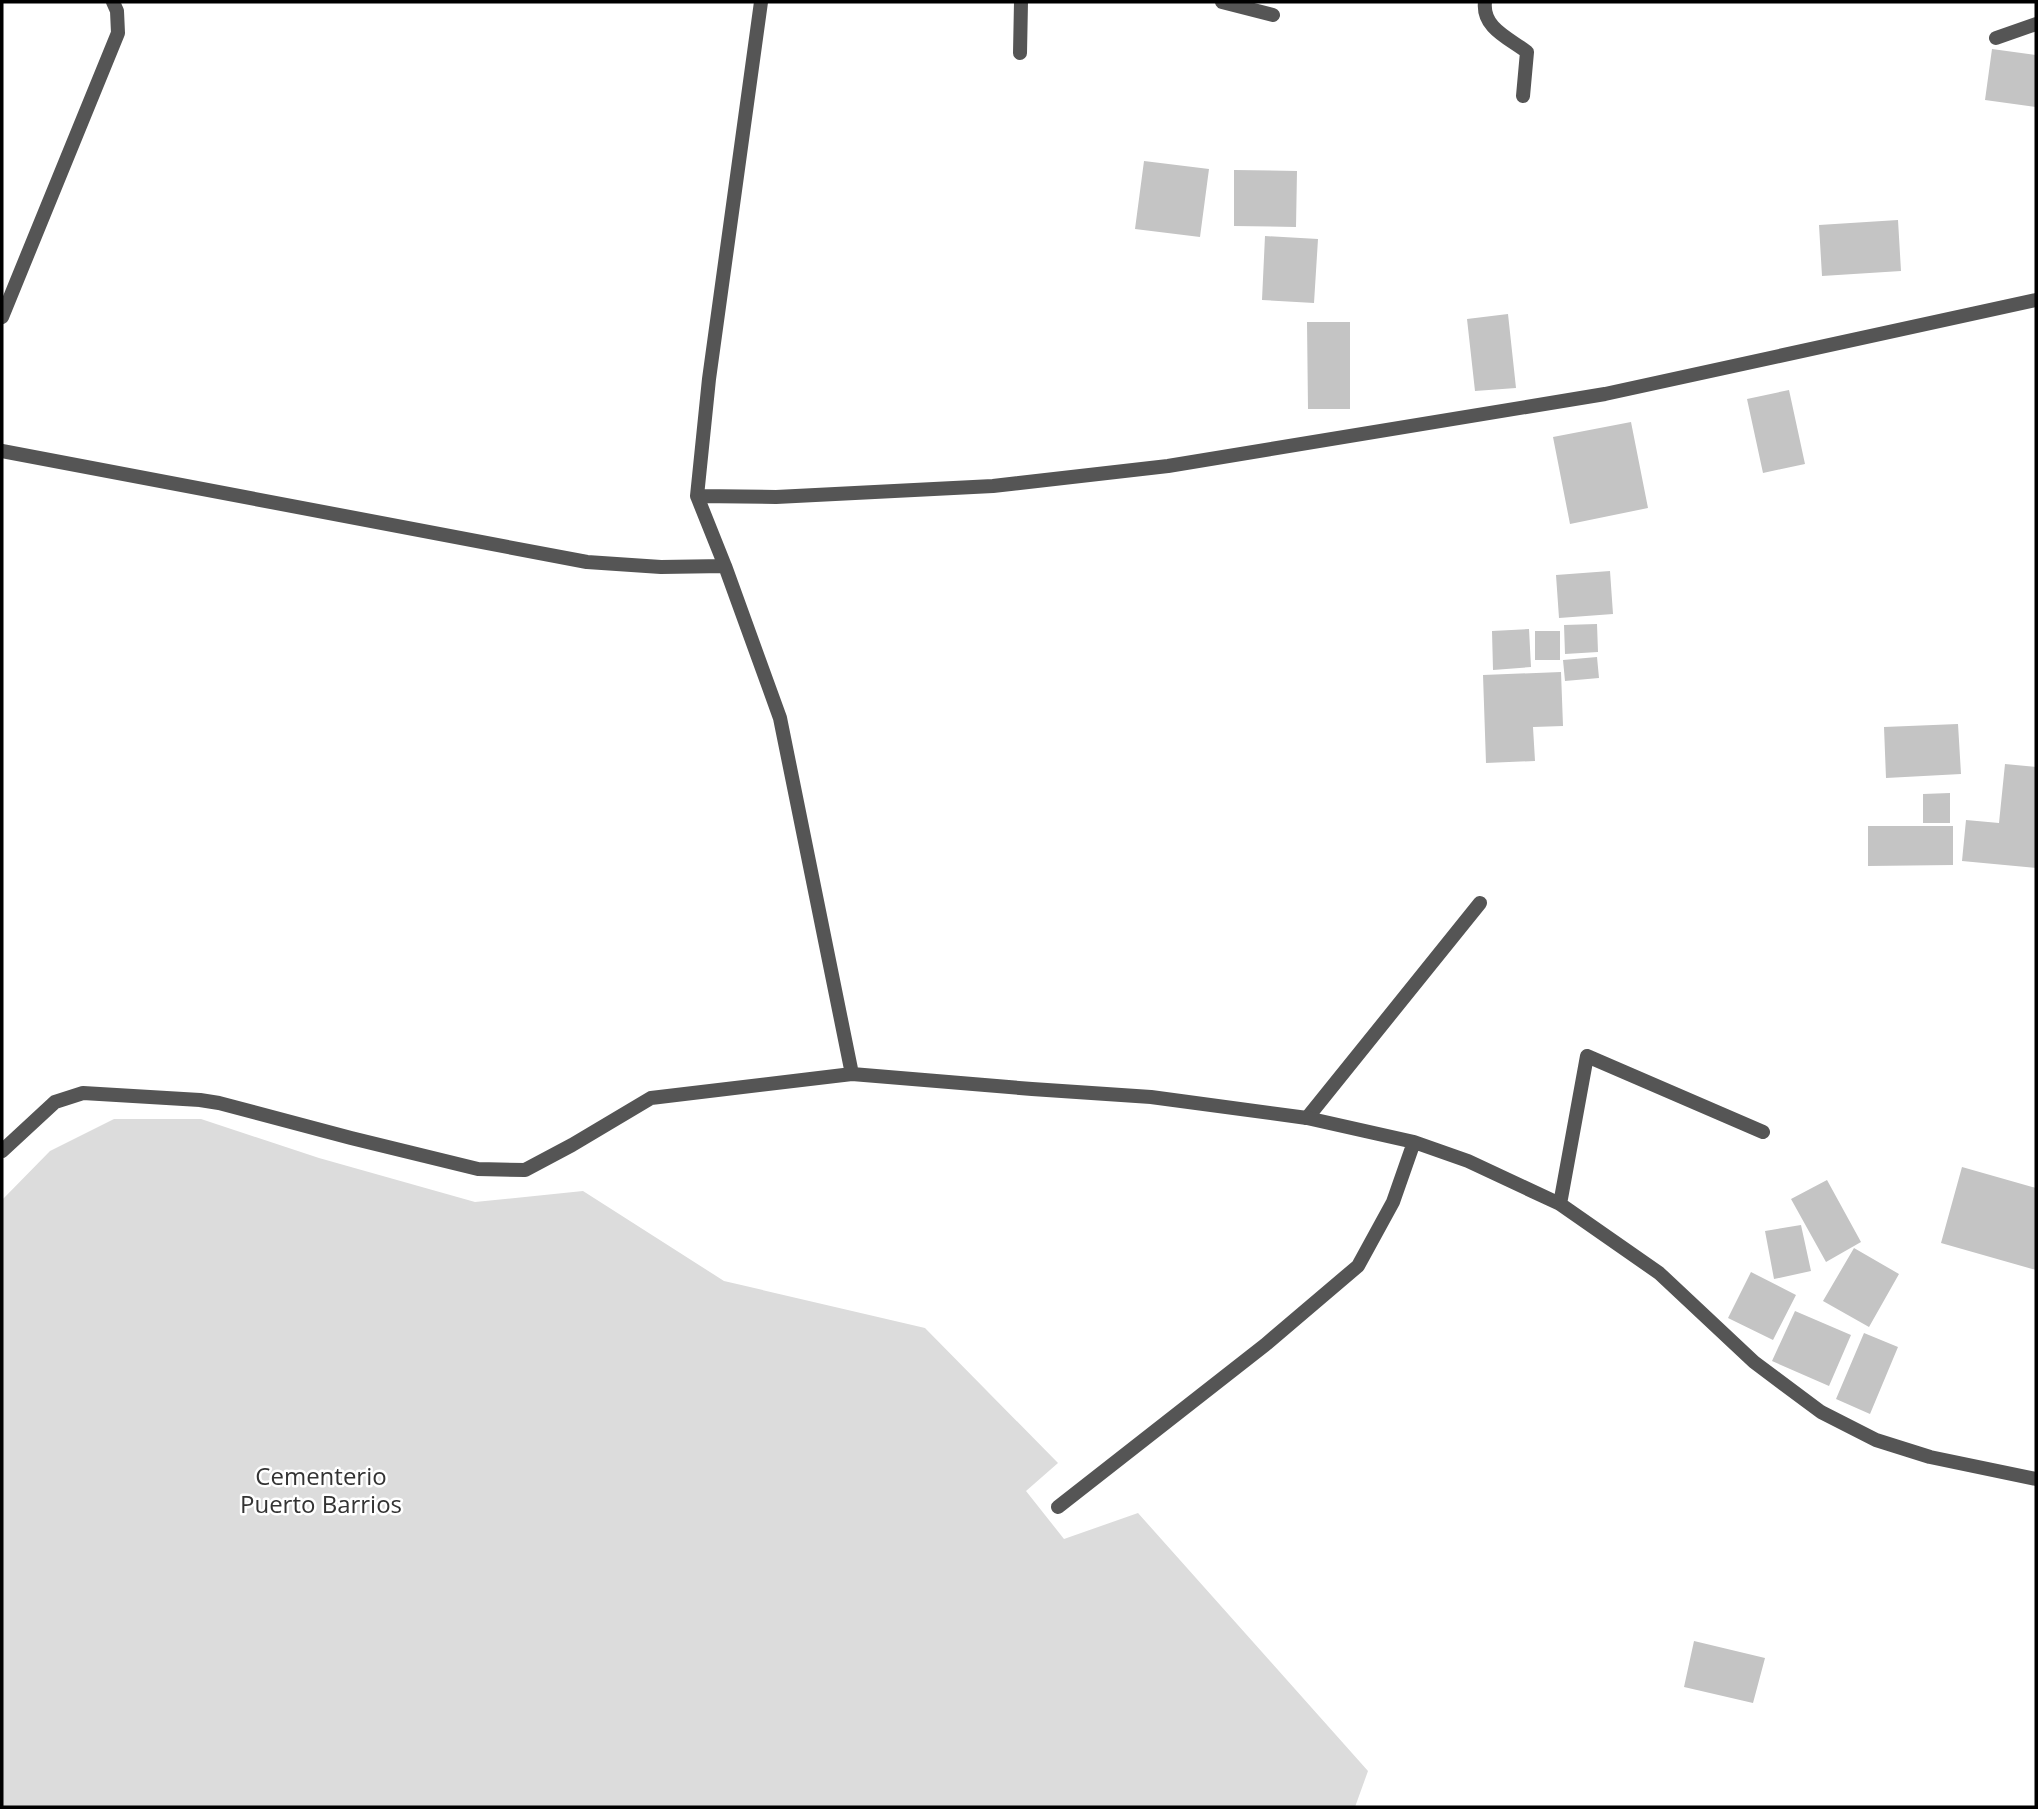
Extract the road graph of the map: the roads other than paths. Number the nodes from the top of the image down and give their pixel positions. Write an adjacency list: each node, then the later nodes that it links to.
1 (113, 2): 12 (street)
2 (761, 2): 14 (street)
3 (1021, 2): 9 (street)
4 (1222, 2): 6 (street)
5 (1485, 2): 10 (street)
6 (1273, 15)
7 (2036, 24): 8 (street)
8 (1996, 38)
9 (1020, 53)
10 (1523, 96)
11 (2036, 300): 14 (street)
12 (2, 317)
13 (2, 451): 15 (street)
14 (696, 496): 15 (street)
15 (725, 566): 17 (street)
16 (1480, 903): 18 (street)
17 (852, 1074): 18 (street); 21 (street)
18 (1307, 1118): 20 (street)
19 (1763, 1132): 22 (street)
20 (1414, 1142): 22 (street); 24 (street)
21 (2, 1151)
22 (1560, 1204): 23 (street)
23 (2036, 1479)
24 (1058, 1507)

